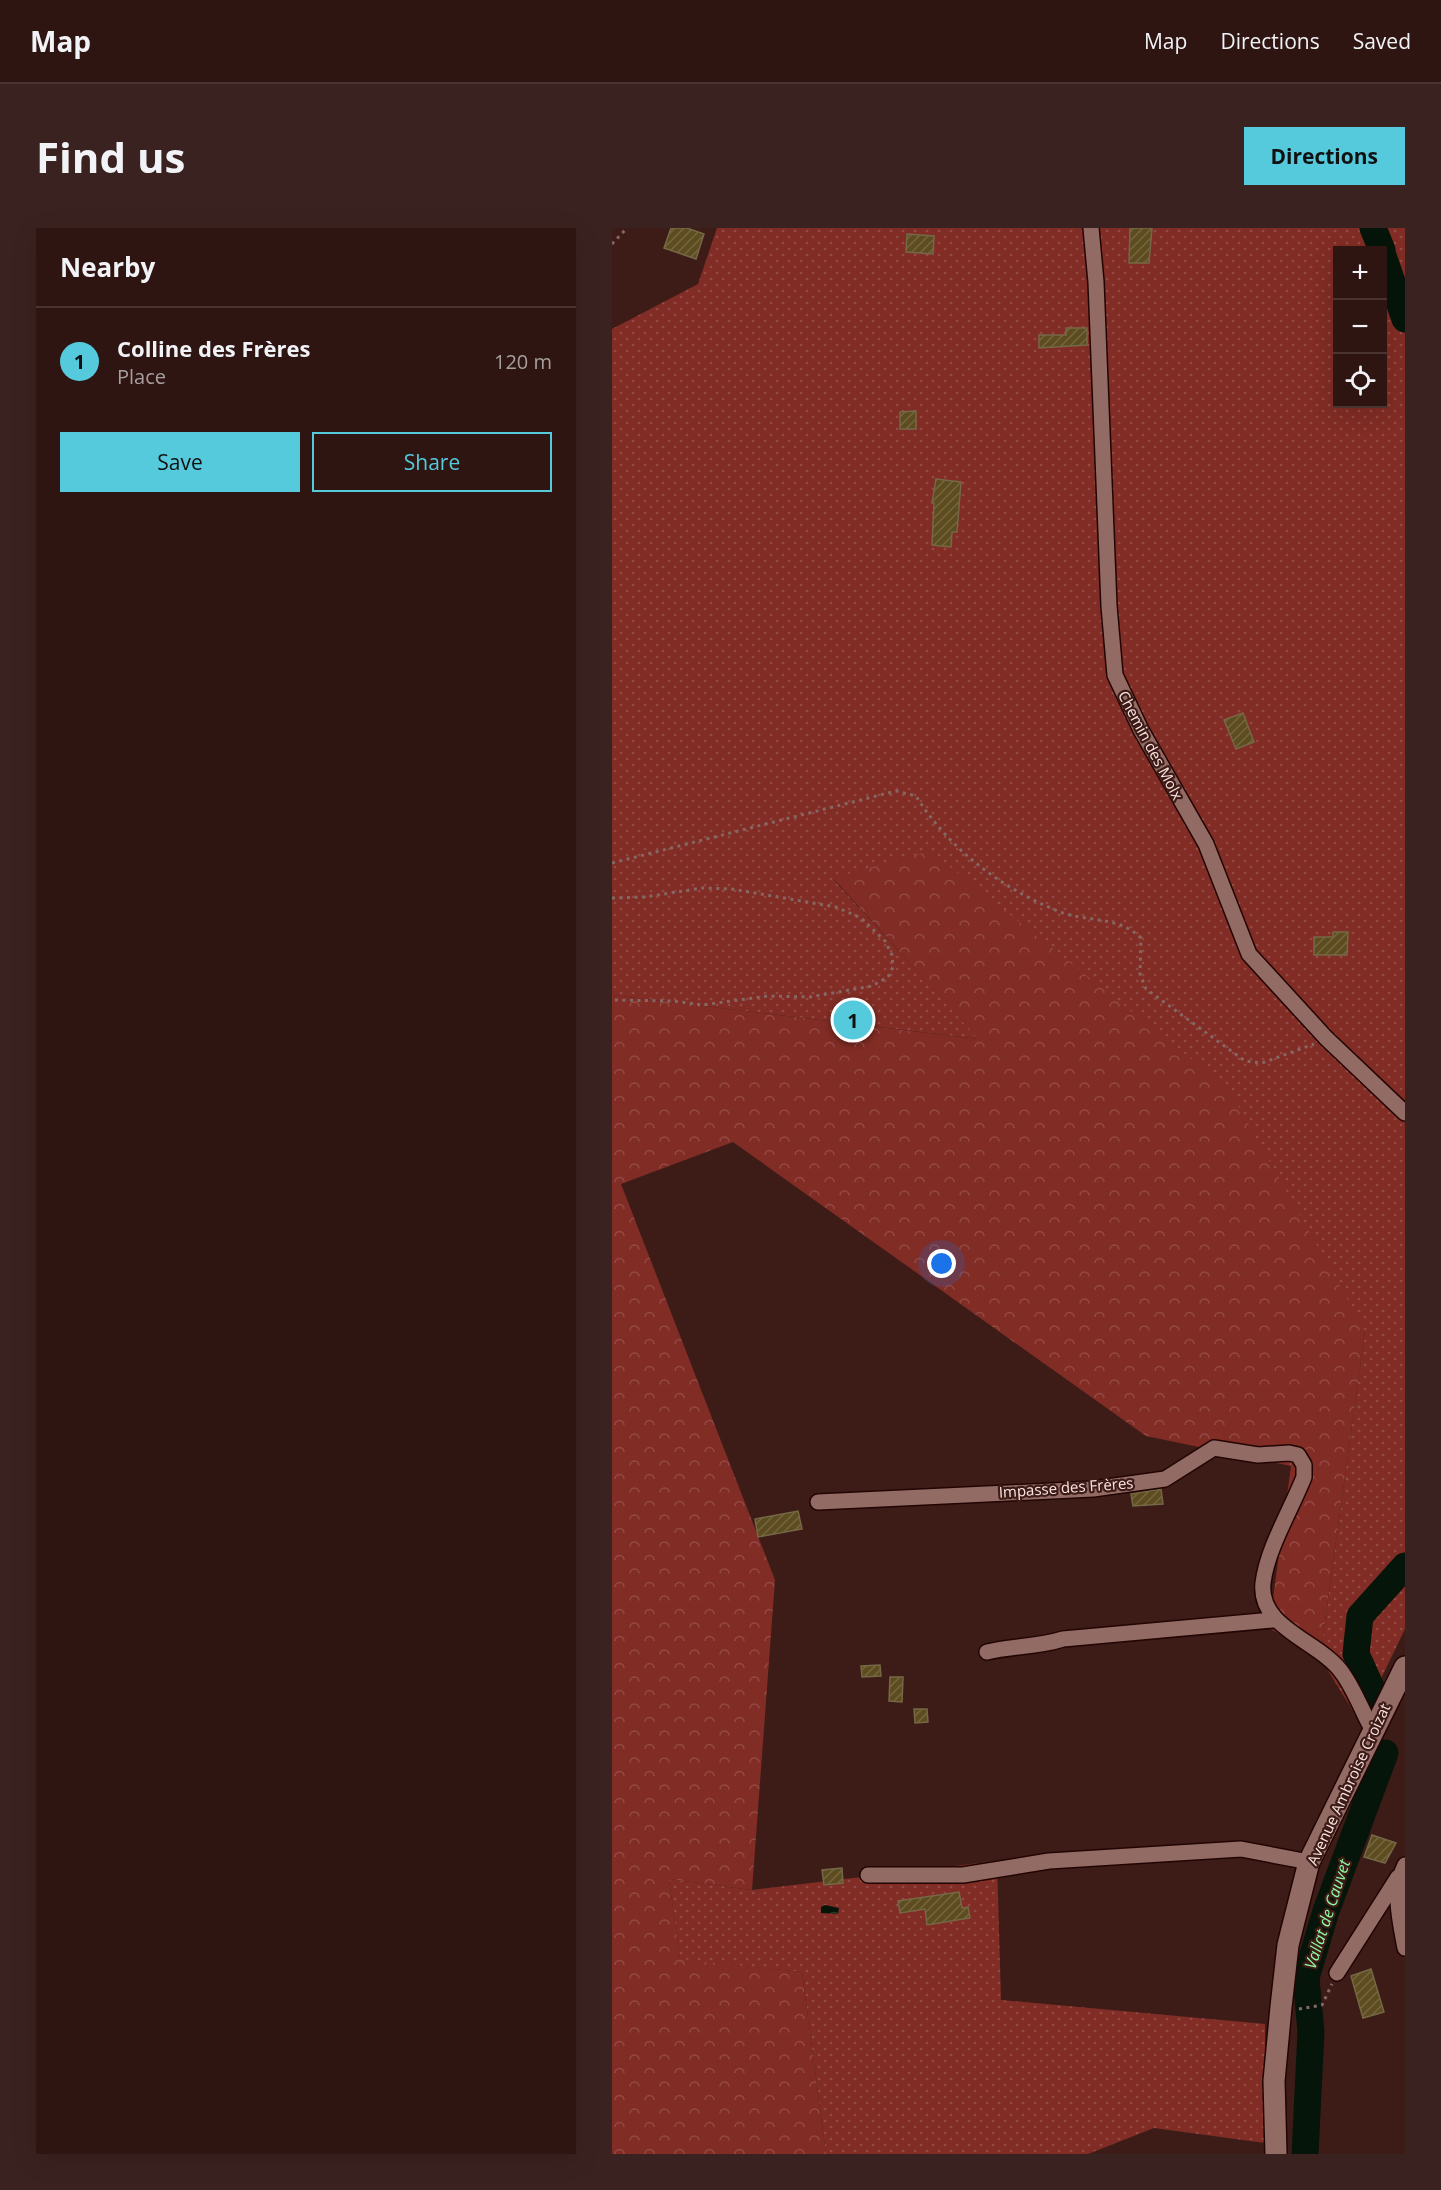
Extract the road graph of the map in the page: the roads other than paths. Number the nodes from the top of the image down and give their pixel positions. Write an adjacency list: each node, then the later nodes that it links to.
1 (1091, 228): 2 (street, Chemin des Molx)
2 (1405, 1113)
3 (818, 1502): 4 (street, Impasse des Frères)
4 (1273, 1620): 5 (street); 7 (street)
5 (987, 1652)
6 (1405, 1667): 7 (main road, Avenue Ambroise Croizat)
7 (1373, 1731): 8 (main road, Avenue Ambroise Croizat)
8 (1310, 1862): 10 (street); 13 (main road, Avenue Ambroise Croizat)
9 (1402, 1871): 11 (street); 12 (street)
10 (868, 1875)
11 (1405, 1948)
12 (1336, 1973)
13 (1275, 2154)

